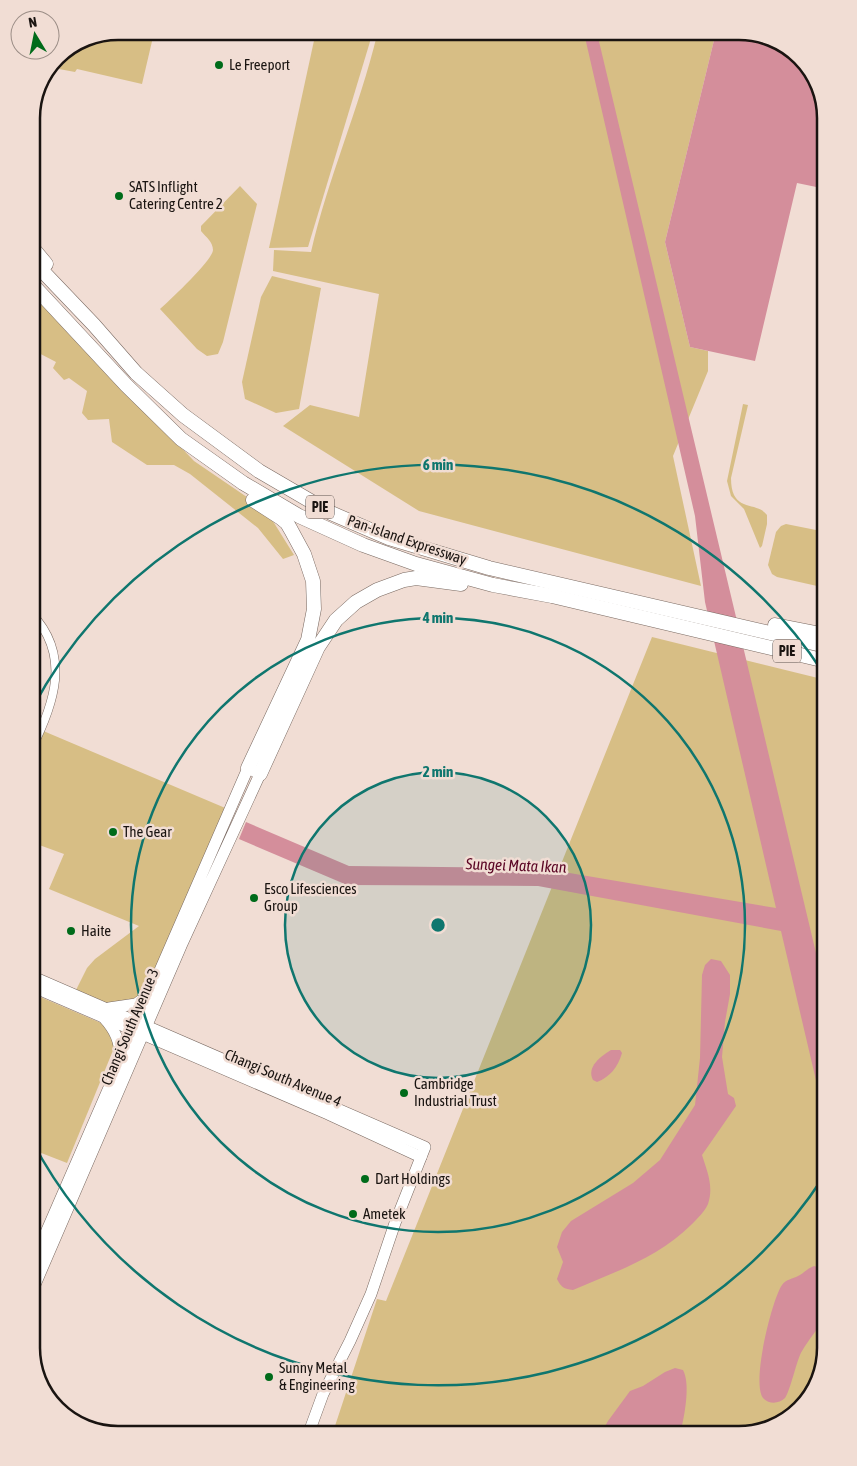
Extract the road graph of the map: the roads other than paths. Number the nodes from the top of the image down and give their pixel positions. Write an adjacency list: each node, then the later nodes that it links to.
1 (40, 257): 4 (highway)
2 (40, 268): 4 (highway, Pan-Island Expressway / PIE)
3 (40, 292): 5 (highway, Pan-Island Expressway / PIE)
4 (94, 325): 8 (highway, Pan-Island Expressway / PIE)
5 (181, 439): 6 (highway, Pan-Island Expressway / PIE); 13 (highway)
6 (494, 585): 11 (highway, Pan-Island Expressway / PIE); 13 (highway)
7 (40, 623): 12 (street)
8 (743, 623): 9 (highway); 10 (highway, PIE)
9 (817, 633)
10 (817, 644)
11 (817, 659)
12 (40, 732)
13 (254, 771): 16 (street, Changi South Avenue 3); 18 (street, Changi South Avenue 3)
14 (40, 980): 17 (street)
15 (40, 989): 17 (street)
16 (151, 991): 17 (street); 18 (street, Changi South Avenue 3)
17 (104, 1012): 18 (street, Changi South Avenue 4); 19 (street)
18 (140, 1027): 19 (street, Changi South Avenue 3); 21 (street, Changi South Avenue 3); 22 (street, Changi South Avenue 4)
19 (119, 1064): 20 (street, Changi South Avenue 3)
20 (40, 1246)
21 (40, 1272)
22 (311, 1426)

